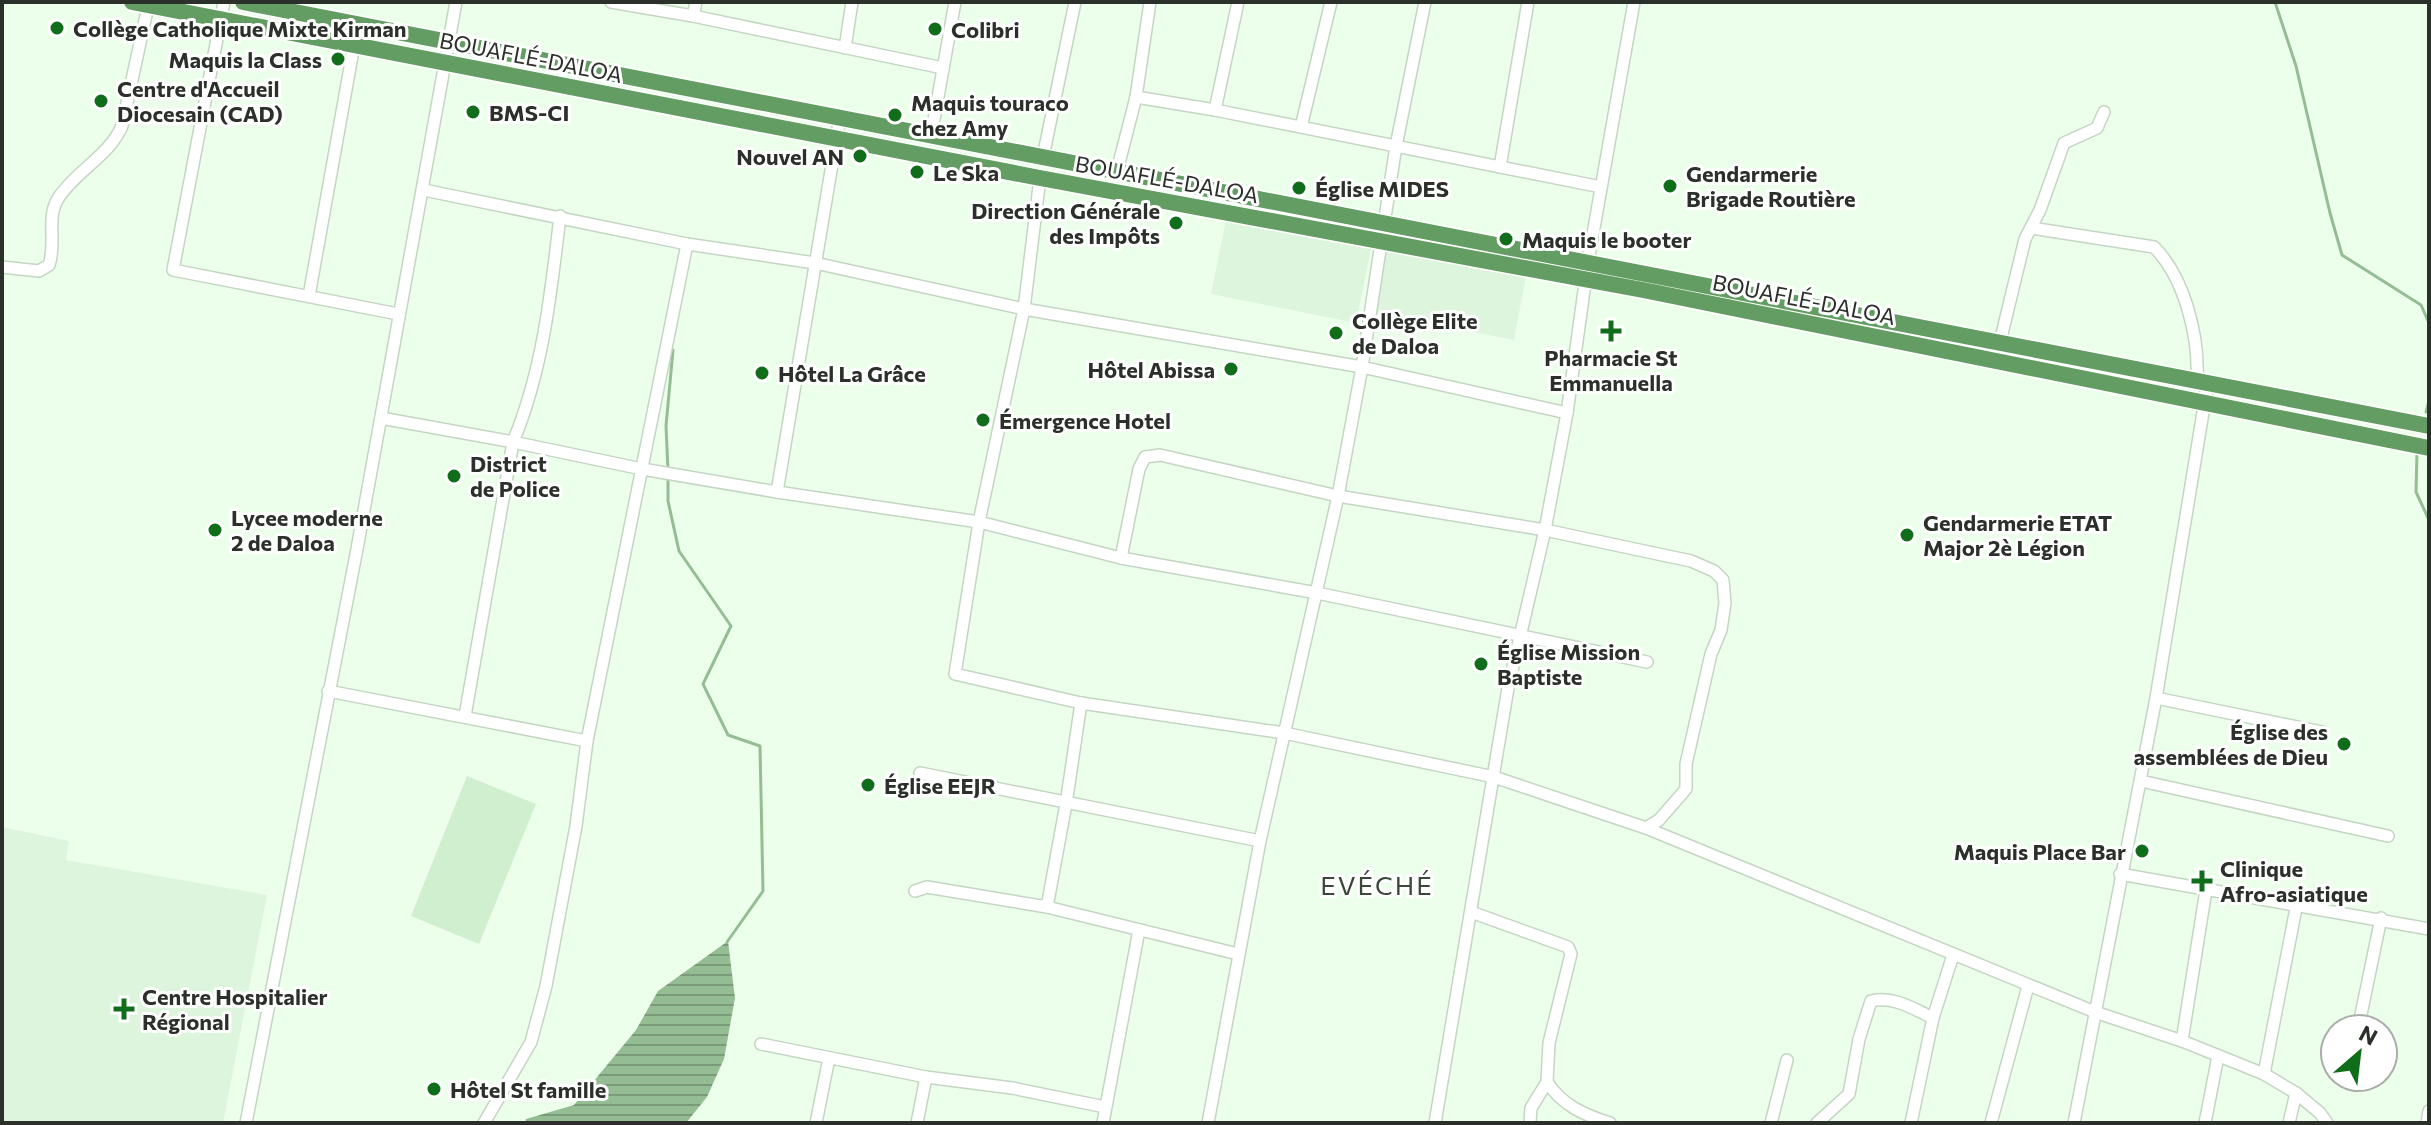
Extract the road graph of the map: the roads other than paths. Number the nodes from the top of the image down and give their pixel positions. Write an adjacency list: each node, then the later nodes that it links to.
1 (243, 2): 17 (highway, BOUAFLÉ-DALOA)
2 (456, 2): 17 (street)
3 (611, 2): 16 (street)
4 (696, 2): 16 (street)
5 (852, 2): 19 (street)
6 (955, 2): 21 (street)
7 (1075, 2): 30 (street)
8 (1150, 2): 22 (street)
9 (1238, 2): 23 (street)
10 (1331, 2): 26 (street)
11 (1425, 2): 29 (street)
12 (1528, 2): 31 (street)
13 (1634, 2): 34 (street)
14 (140, 4): 15 (highway, BOUAFLÉ-DALOA); 41 (street)
15 (223, 10): 18 (highway, BOUAFLÉ-DALOA); 43 (street)
16 (693, 16): 19 (street)
17 (447, 43): 20 (street); 25 (highway, BOUAFLÉ-DALOA)
18 (354, 45): 20 (highway, BOUAFLÉ-DALOA); 43 (street)
19 (845, 48): 21 (street)
20 (444, 63): 28 (highway, BOUAFLÉ-DALOA); 35 (street)
21 (943, 68): 27 (street)
22 (1136, 97): 23 (street); 32 (street)
23 (1215, 110): 26 (street)
24 (2104, 112): 37 (street)
25 (840, 117): 27 (highway, BOUAFLÉ-DALOA); 28 (street)
26 (1301, 127): 29 (street)
27 (931, 136): 30 (highway, BOUAFLÉ-DALOA)
28 (837, 139): 33 (highway, BOUAFLÉ-DALOA); 40 (street)
29 (1396, 146): 31 (street); 38 (street)
30 (1043, 157): 32 (highway, BOUAFLÉ-DALOA)
31 (1500, 167): 34 (street)
32 (1117, 171): 38 (highway, BOUAFLÉ-DALOA)
33 (1040, 178): 38 (highway, BOUAFLÉ-DALOA); 44 (street)
34 (1601, 187): 42 (street)
35 (424, 190): 36 (street); 45 (street)
36 (560, 216): 39 (street); 53 (street)
37 (2031, 228): 46 (street); 48 (street)
38 (1384, 231): 42 (highway, BOUAFLÉ-DALOA); 47 (street)
39 (687, 244): 40 (street); 55 (street)
40 (815, 263): 44 (street); 56 (street)
41 (2, 267)
42 (1586, 270): 46 (highway, BOUAFLÉ-DALOA); 49 (highway, BOUAFLÉ-DALOA); 50 (street)
43 (309, 296): 45 (street)
44 (1024, 309): 47 (street); 58 (street)
45 (398, 314): 51 (street)
46 (2000, 342): 48 (highway, BOUAFLÉ-DALOA)
47 (1362, 367): 50 (street); 57 (street)
48 (2202, 380): 49 (street); 52 (highway, BOUAFLÉ-DALOA)
49 (2205, 401): 54 (highway, BOUAFLÉ-DALOA); 65 (street)
50 (1567, 413): 59 (street)
51 (381, 418): 53 (street); 64 (street)
52 (2429, 426)
53 (513, 442): 55 (street); 67 (street)
54 (2429, 448)
55 (642, 469): 56 (street); 70 (street)
56 (777, 492): 58 (street)
57 (1338, 496): 59 (street); 60 (street); 61 (street)
58 (979, 522): 60 (street); 66 (street)
59 (1545, 530): 62 (street); 75 (street)
60 (1121, 558): 61 (street)
61 (1317, 593): 62 (street); 69 (street)
62 (1519, 637): 63 (street); 72 (street)
63 (1647, 662)
64 (328, 691): 67 (street); 105 (street)
65 (2156, 698): 68 (street); 73 (street)
66 (1081, 703): 69 (street); 74 (street)
67 (465, 716): 70 (street)
68 (2322, 732)
69 (1284, 733): 72 (street); 77 (street)
70 (587, 741): 106 (street)
71 (920, 773): 74 (street)
72 (1494, 777): 75 (street); 83 (street)
73 (2141, 781): 76 (street); 78 (street)
74 (1066, 804): 77 (street); 82 (street)
75 (1646, 828): 88 (street)
76 (2388, 836)
77 (1260, 841): 87 (street)
78 (2120, 874): 79 (street); 90 (street)
79 (2206, 890): 81 (street); 93 (street)
80 (915, 891): 82 (street)
81 (2297, 903): 84 (street); 98 (street)
82 (1047, 907): 86 (street)
83 (1471, 912): 100 (street); 110 (street)
84 (2381, 918): 85 (street); 91 (street)
85 (2429, 929)
86 (1139, 930): 87 (street); 102 (street)
87 (1238, 954): 109 (street)
88 (1953, 955): 89 (street); 92 (street)
89 (2028, 986): 90 (street); 116 (street)
90 (2095, 1012): 93 (street); 117 (street)
91 (2361, 1013)
92 (1933, 1018): 114 (street); 115 (street)
93 (2182, 1041): 95 (street)
94 (761, 1044): 96 (street)
95 (2218, 1056): 98 (street); 118 (street)
96 (829, 1058): 99 (street); 107 (street)
97 (1787, 1060): 113 (street)
98 (2264, 1074): 101 (street)
99 (926, 1077): 102 (street); 104 (street)
100 (1547, 1082): 111 (street); 112 (street)
101 (2296, 1093): 119 (street); 120 (street)
102 (1105, 1107): 108 (street)
103 (2429, 1111): 121 (street)
104 (919, 1122)
105 (246, 1123)
106 (484, 1123)
107 (816, 1123)
108 (1103, 1123)
109 (1208, 1123)
110 (1435, 1123)
111 (1530, 1123)
112 (1610, 1123)
113 (1771, 1123)
114 (1817, 1123)
115 (1911, 1123)
116 (1991, 1123)
117 (2074, 1123)
118 (2205, 1123)
119 (2289, 1123)
120 (2327, 1123)
121 (2427, 1123)

